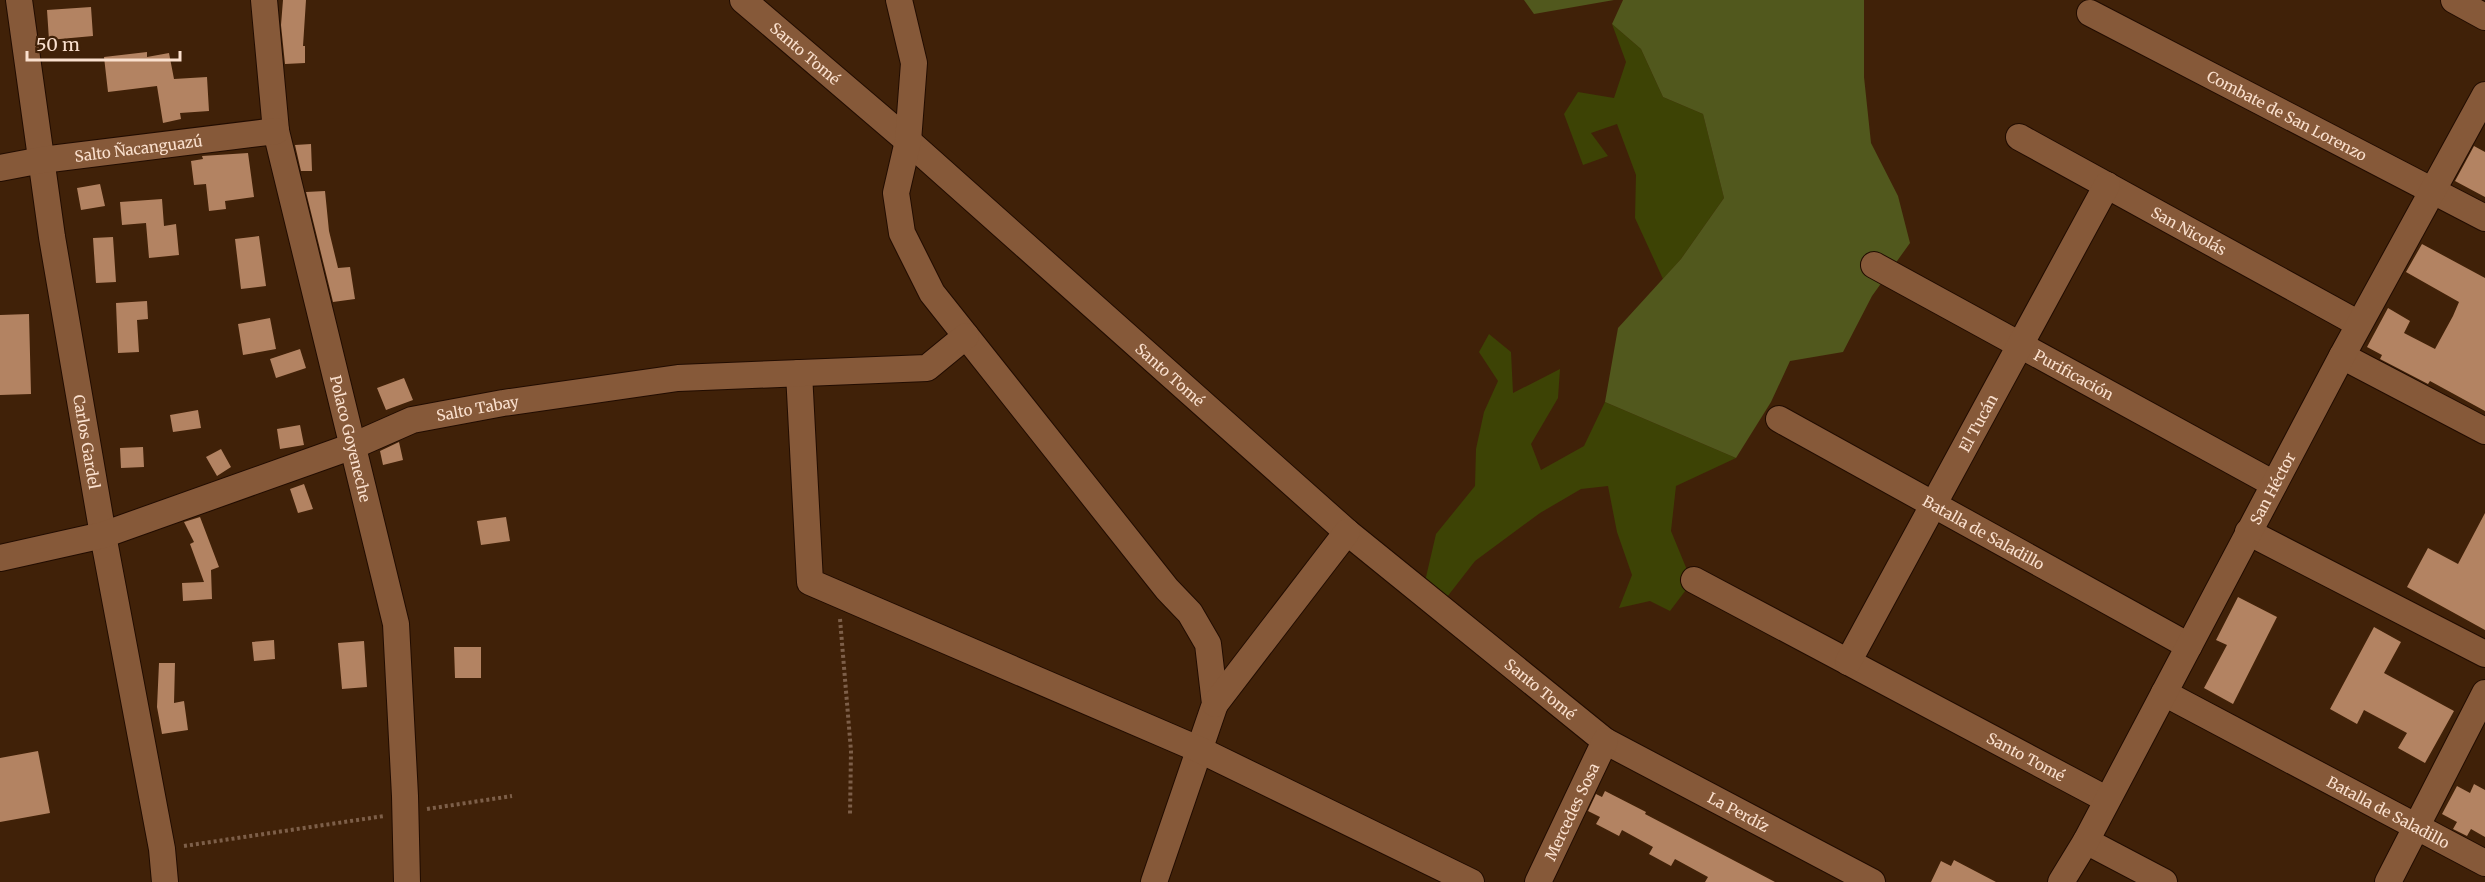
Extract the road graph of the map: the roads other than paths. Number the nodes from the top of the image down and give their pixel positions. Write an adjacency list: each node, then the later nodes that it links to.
1 (19, 0): 12 (street, Carlos Gardel)
2 (264, 0): 9 (street, Polaco Goyeneche)
3 (743, 0): 11 (street, Santo Tomé)
4 (899, 0): 11 (street)
5 (2454, 0): 7 (street)
6 (2090, 13): 15 (street, Combate de San Lorenzo)
7 (2485, 16)
8 (2485, 95): 15 (street, San Héctor)
9 (276, 131): 12 (street, Salto Ñacanguazú); 25 (street, Polaco Goyeneche)
10 (2019, 137): 14 (street, San Nicolás)
11 (908, 141): 19 (street); 28 (street, Santo Tomé)
12 (42, 160): 13 (street, Salto Ñacanguazú); 30 (street, Carlos Gardel)
13 (0, 168)
14 (2107, 185): 18 (street, San Nicolás); 20 (street, El Tucán)
15 (2434, 190): 16 (street, Combate de San Lorenzo); 18 (street, San Héctor)
16 (2485, 218)
17 (1874, 265): 20 (street, Purificación)
18 (2359, 324): 21 (street, San Héctor)
19 (966, 336): 22 (street, Salto Tabay); 38 (street)
20 (2020, 345): 26 (street, Purificación); 27 (street, El Tucán)
21 (2342, 356): 24 (street); 26 (street, San Héctor)
22 (799, 373): 25 (street, Salto Tabay); 40 (street)
23 (1779, 418): 27 (street, Batalla de Saladillo)
24 (2485, 431)
25 (352, 446): 30 (street, Salto Tabay); 46 (street, Polaco Goyeneche)
26 (2274, 484): 29 (street, San Héctor)
27 (1933, 505): 33 (street, Batalla de Saladillo); 35 (street, El Tucán)
28 (1347, 532): 38 (street); 39 (street, Santo Tomé)
29 (2248, 532): 33 (street, San Héctor); 34 (street)
30 (103, 535): 31 (street, Salto Tabay); 45 (street, Carlos Gardel)
31 (0, 558)
32 (1694, 580): 35 (street, Santo Tomé)
33 (2189, 646): 36 (street, San Héctor)
34 (2485, 654)
35 (1848, 662): 41 (street, Santo Tomé)
36 (2163, 693): 41 (street, San Héctor); 42 (street, Batalla de Saladillo)
37 (2485, 693): 42 (street)
38 (1215, 704): 40 (street)
39 (1605, 741): 49 (street, Mercedes Sosa); 50 (street, La Perdíz)
40 (1198, 749): 47 (street); 48 (street)
41 (2106, 799): 43 (street, San Héctor)
42 (2417, 826): 44 (street, Batalla de Saladillo); 53 (street)
43 (2086, 841): 51 (street, San Héctor); 52 (street)
44 (2485, 863)
45 (165, 882)
46 (407, 882)
47 (1154, 882)
48 (1471, 882)
49 (1538, 882)
50 (1872, 882)
51 (2061, 882)
52 (2164, 882)
53 (2388, 882)

